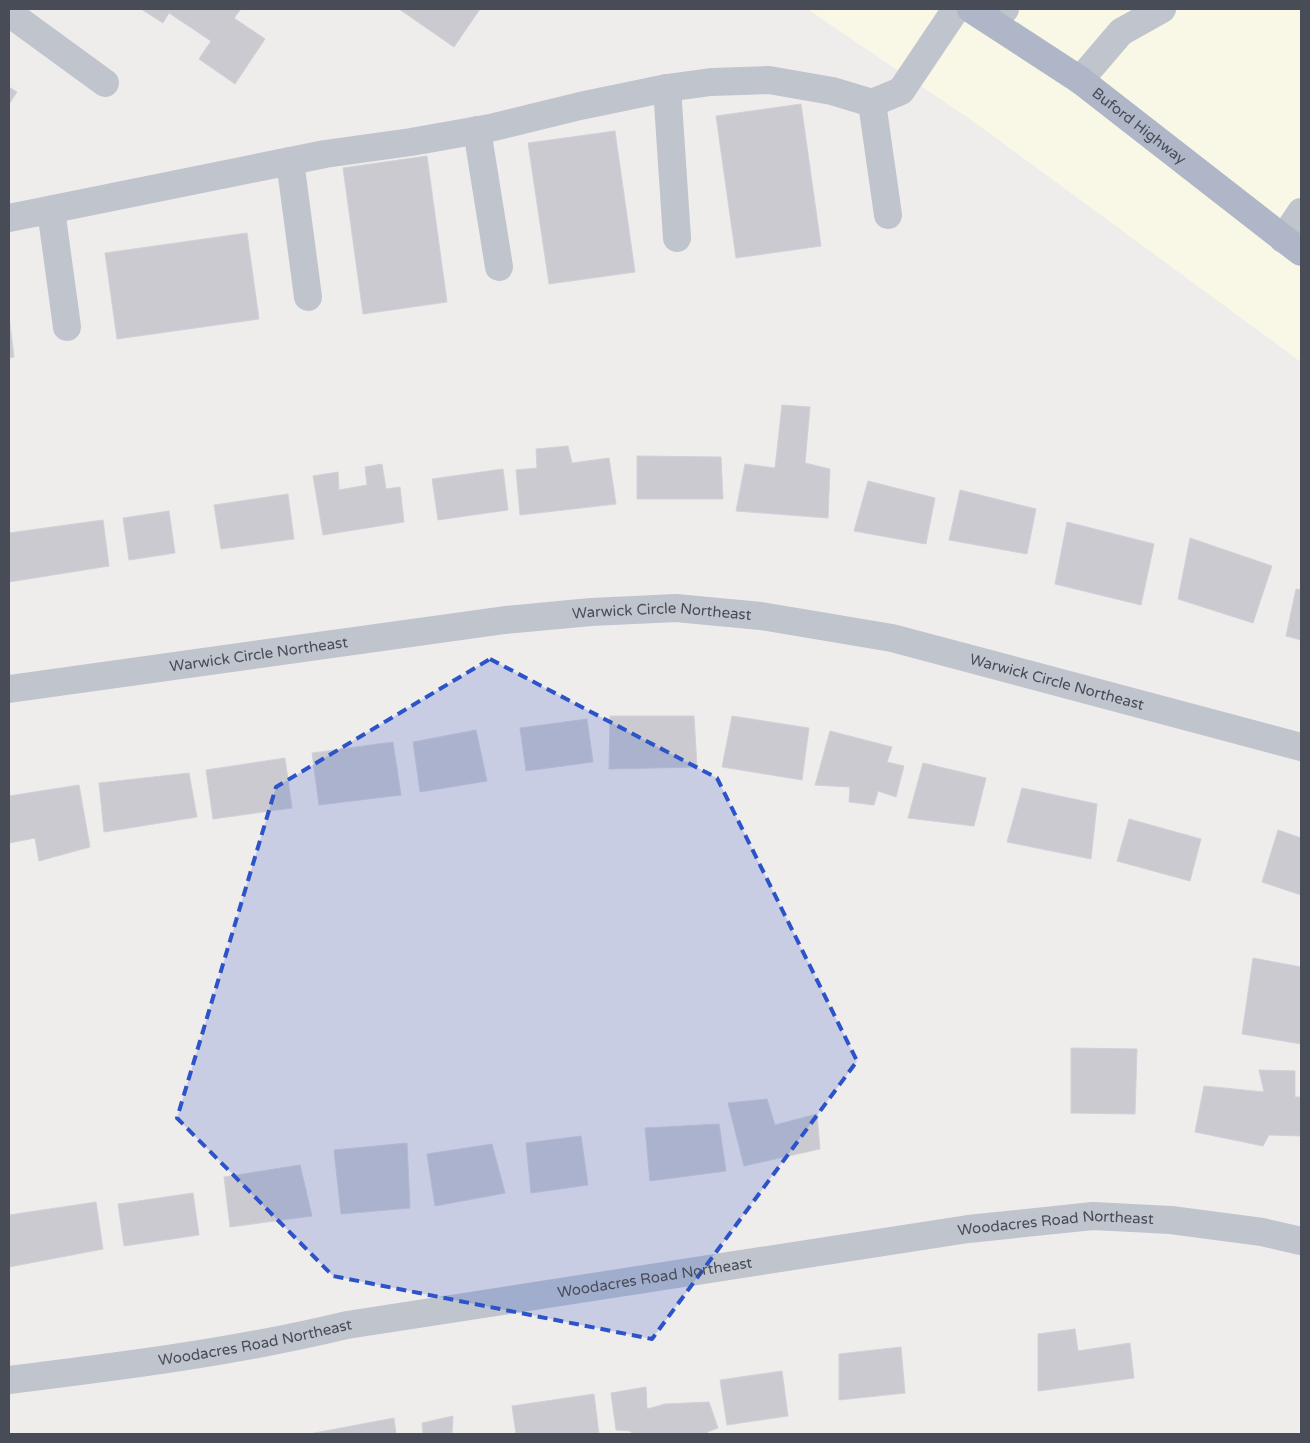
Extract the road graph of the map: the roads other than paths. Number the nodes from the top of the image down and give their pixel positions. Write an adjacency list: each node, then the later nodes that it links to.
1 (956, 9): 8 (street)
2 (1162, 9): 5 (street)
3 (9, 13): 6 (street)
4 (989, 13): 5 (main road, Buford Highway)
5 (1080, 80): 16 (main road, Buford Highway)
6 (105, 83)
7 (667, 88): 8 (street); 9 (street); 15 (street)
8 (872, 103): 13 (street)
9 (477, 130): 10 (street); 17 (street)
10 (290, 161): 11 (street); 18 (street)
11 (51, 210): 14 (street); 19 (street)
12 (1301, 212): 16 (street)
13 (888, 215)
14 (9, 218)
15 (677, 238)
16 (1292, 245)
17 (498, 267)
18 (308, 297)
19 (67, 326)
20 (9, 689): 21 (street, Warwick Circle Northeast)
21 (1301, 747)
22 (1301, 1241): 23 (street, Woodacres Road Northeast)
23 (9, 1380)

